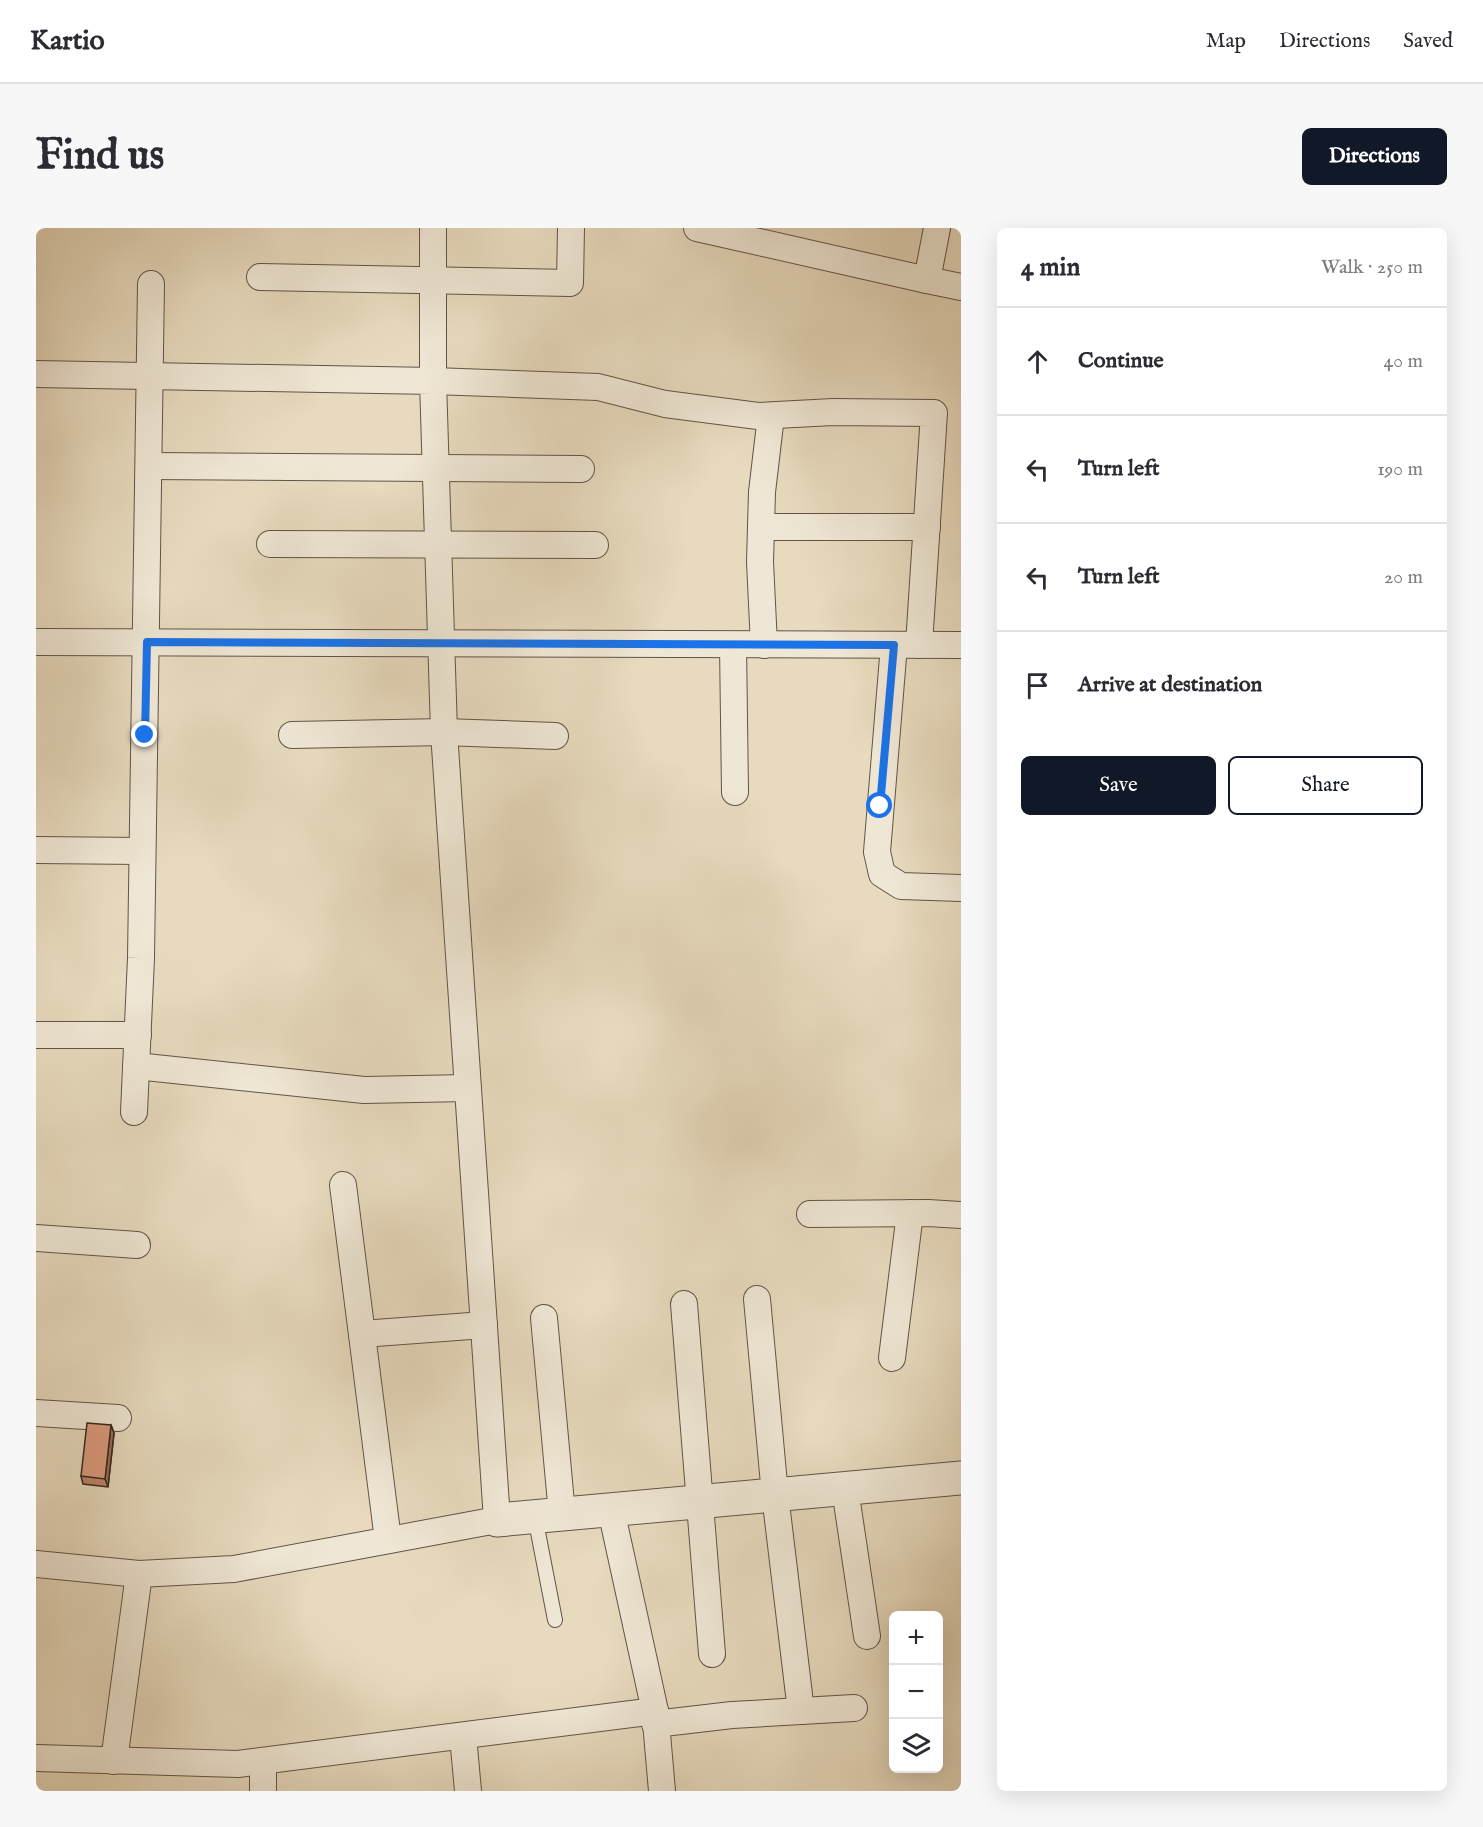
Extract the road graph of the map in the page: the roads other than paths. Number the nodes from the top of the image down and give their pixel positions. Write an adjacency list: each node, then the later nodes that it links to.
1 (433, 228): 6 (street)
2 (571, 228): 6 (street)
3 (697, 228): 7 (street)
4 (937, 228): 7 (street)
5 (260, 277): 6 (street)
6 (433, 280): 12 (street)
7 (927, 280): 9 (street)
8 (151, 284): 11 (street)
9 (961, 287)
10 (36, 374): 11 (street)
11 (150, 377): 12 (street); 14 (street)
12 (433, 381): 13 (street); 15 (street)
13 (771, 416): 17 (street); 18 (street)
14 (149, 466): 15 (street); 23 (street)
15 (436, 468): 16 (street); 21 (street)
16 (581, 469)
17 (761, 527): 18 (street); 26 (street)
18 (927, 527): 27 (street)
19 (270, 544): 21 (street)
20 (595, 544): 21 (street)
21 (438, 545): 24 (street)
22 (36, 642): 23 (street)
23 (147, 642): 24 (street); 34 (street)
24 (441, 644): 25 (street); 29 (street)
25 (733, 645): 26 (street); 32 (street)
26 (764, 645): 27 (street)
27 (906, 645): 28 (street); 35 (street)
28 (961, 645)
29 (444, 732): 30 (street); 31 (street); 39 (street)
30 (292, 735)
31 (555, 736)
32 (735, 792)
33 (36, 850): 34 (street)
34 (142, 851): 37 (street)
35 (961, 888)
36 (36, 1035): 37 (street)
37 (138, 1035): 38 (street)
38 (136, 1066): 39 (street); 40 (street)
39 (468, 1088): 50 (street)
40 (134, 1112)
41 (343, 1185): 51 (street)
42 (910, 1212): 43 (street); 44 (street); 52 (street)
43 (810, 1214)
44 (961, 1215)
45 (36, 1238): 46 (street)
46 (137, 1245)
47 (757, 1299): 57 (street)
48 (684, 1304): 58 (street)
49 (544, 1318): 60 (street)
50 (484, 1325): 51 (street); 61 (street)
51 (362, 1334): 62 (street)
52 (892, 1358)
53 (36, 1413): 54 (street)
54 (118, 1418)
55 (961, 1478): 56 (street)
56 (845, 1489): 57 (street); 66 (street)
57 (775, 1495): 58 (street); 69 (street)
58 (698, 1502): 59 (street); 67 (street)
59 (611, 1510): 60 (street); 70 (street)
60 (549, 1516): 61 (street); 65 (lane)
61 (497, 1520): 62 (street)
62 (388, 1540): 64 (street)
63 (36, 1564): 64 (street)
64 (139, 1574): 73 (street)
65 (555, 1620)
66 (867, 1636)
67 (712, 1654)
68 (854, 1708): 69 (street)
69 (801, 1711): 70 (street)
70 (655, 1717): 71 (street); 77 (street)
71 (463, 1736): 74 (street); 76 (street)
72 (36, 1758): 73 (street)
73 (114, 1761): 74 (street)
74 (263, 1762): 75 (street)
75 (263, 1791)
76 (468, 1791)
77 (662, 1791)

